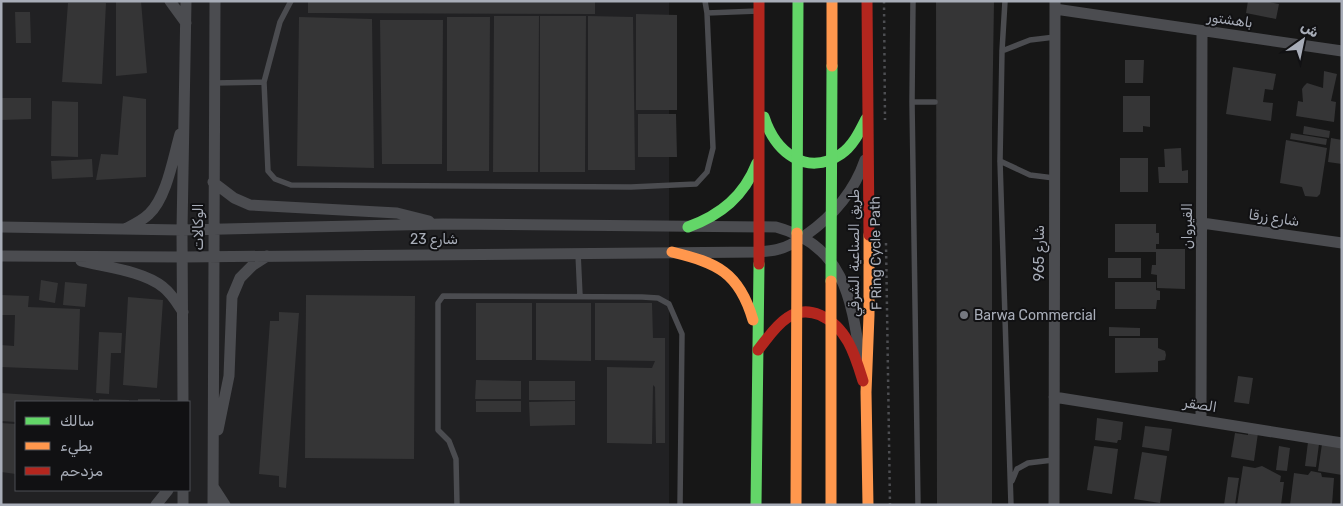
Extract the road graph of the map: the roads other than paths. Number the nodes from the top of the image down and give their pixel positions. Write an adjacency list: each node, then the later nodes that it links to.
1 (170, 1): 14 (street)
2 (186, 1): 14 (street, الوكالات)
3 (215, 1): 19 (street, الوكالات)
4 (291, 1): 20 (lane)
5 (705, 1): 13 (lane)
6 (798, 1): 72 (main road, bridge)
7 (832, 1): 73 (main road, طريق الصناعية الشرقي, bridge)
8 (867, 1): 27 (main road, طريق الصناعية الشرقي)
9 (913, 1): 22 (lane)
10 (1005, 1): 17 (lane)
11 (1055, 5): 15 (street, باهشتور); 16 (street, شارع 965)
12 (759, 6): 13 (lane); 21 (main road)
13 (707, 13): 20 (lane)
14 (186, 23): 26 (street, الوكالات)
15 (1202, 31): 18 (street, باهشتور); 33 (street, القيروان)
16 (1055, 38): 17 (lane); 31 (street, شارع 965)
17 (1002, 51): 25 (lane)
18 (1342, 51)
19 (214, 82): 20 (lane); 32 (street, الوكالات)
20 (264, 82)
21 (760, 97): 27 (main road); 29 (main road)
22 (912, 102): 23 (lane); 75 (lane)
23 (935, 102)
24 (992, 102): 25 (lane)
25 (1001, 102): 30 (lane)
26 (185, 116): 38 (street, الوكالات); 39 (street, الوكالات)
27 (867, 116): 28 (main road, طريق الصناعية الشرقي)
28 (868, 151): 41 (street, شارع 23); 54 (main road, طريق الصناعية الشرقي)
29 (759, 153): 36 (main road); 37 (main road)
30 (1000, 161): 31 (lane); 61 (lane)
31 (1054, 178): 55 (street, شارع 965)
32 (213, 182): 34 (street, شارع 23); 40 (street, الوكالات)
33 (1202, 223): 42 (street, شارع زرقا); 57 (street, القيروان)
34 (443, 224): 36 (street, شارع 23); 40 (street, شارع 23)
35 (1, 227): 38 (street, شارع 23)
36 (688, 227): 37 (street, شارع 23)
37 (759, 227): 41 (street, شارع 23); 44 (main road)
38 (123, 230): 39 (street, شارع 23)
39 (182, 230): 40 (street, شارع 23); 50 (street, الوكالات)
40 (213, 230): 49 (street, الوكالات)
41 (803, 237): 44 (street, شارع 23); 54 (street, شارع 23)
42 (1342, 243)
43 (672, 252): 44 (street, شارع 23); 45 (street, شارع 23); 53 (main road)
44 (759, 252): 53 (main road)
45 (578, 253): 47 (street, شارع 23); 51 (lane)
46 (1, 256): 48 (street, شارع 23)
47 (268, 256): 49 (street, شارع 23); 59 (street, الوكالات)
48 (62, 257): 50 (street, شارع 23); 52 (street, شارع 23)
49 (213, 257): 50 (street, شارع 23); 59 (street, الوكالات)
50 (183, 258): 52 (street, الوكالات)
51 (580, 296): 70 (lane); 71 (lane)
52 (183, 313): 56 (street, الوكالات)
53 (758, 350): 54 (main road); 65 (main road)
54 (866, 392): 74 (main road, طريق الصناعية الشرقي)
55 (1054, 397): 57 (street, الصقر); 60 (street, شارع 965)
56 (183, 401)
57 (1201, 420): 58 (street, الصقر)
58 (1342, 443)
59 (213, 454): 62 (street, الوكالات)
60 (1053, 460): 61 (lane); 77 (street, شارع 965)
61 (1011, 483): 76 (lane)
62 (213, 486): 68 (street, الوكالات); 69 (street)
63 (167, 491): 66 (street)
64 (183, 491): 67 (street)
65 (755, 504)
66 (156, 505)
67 (183, 505)
68 (212, 505)
69 (225, 505)
70 (457, 505)
71 (680, 505)
72 (796, 505)
73 (832, 505)
74 (868, 505)
75 (918, 505)
76 (1011, 505)
77 (1054, 505)

